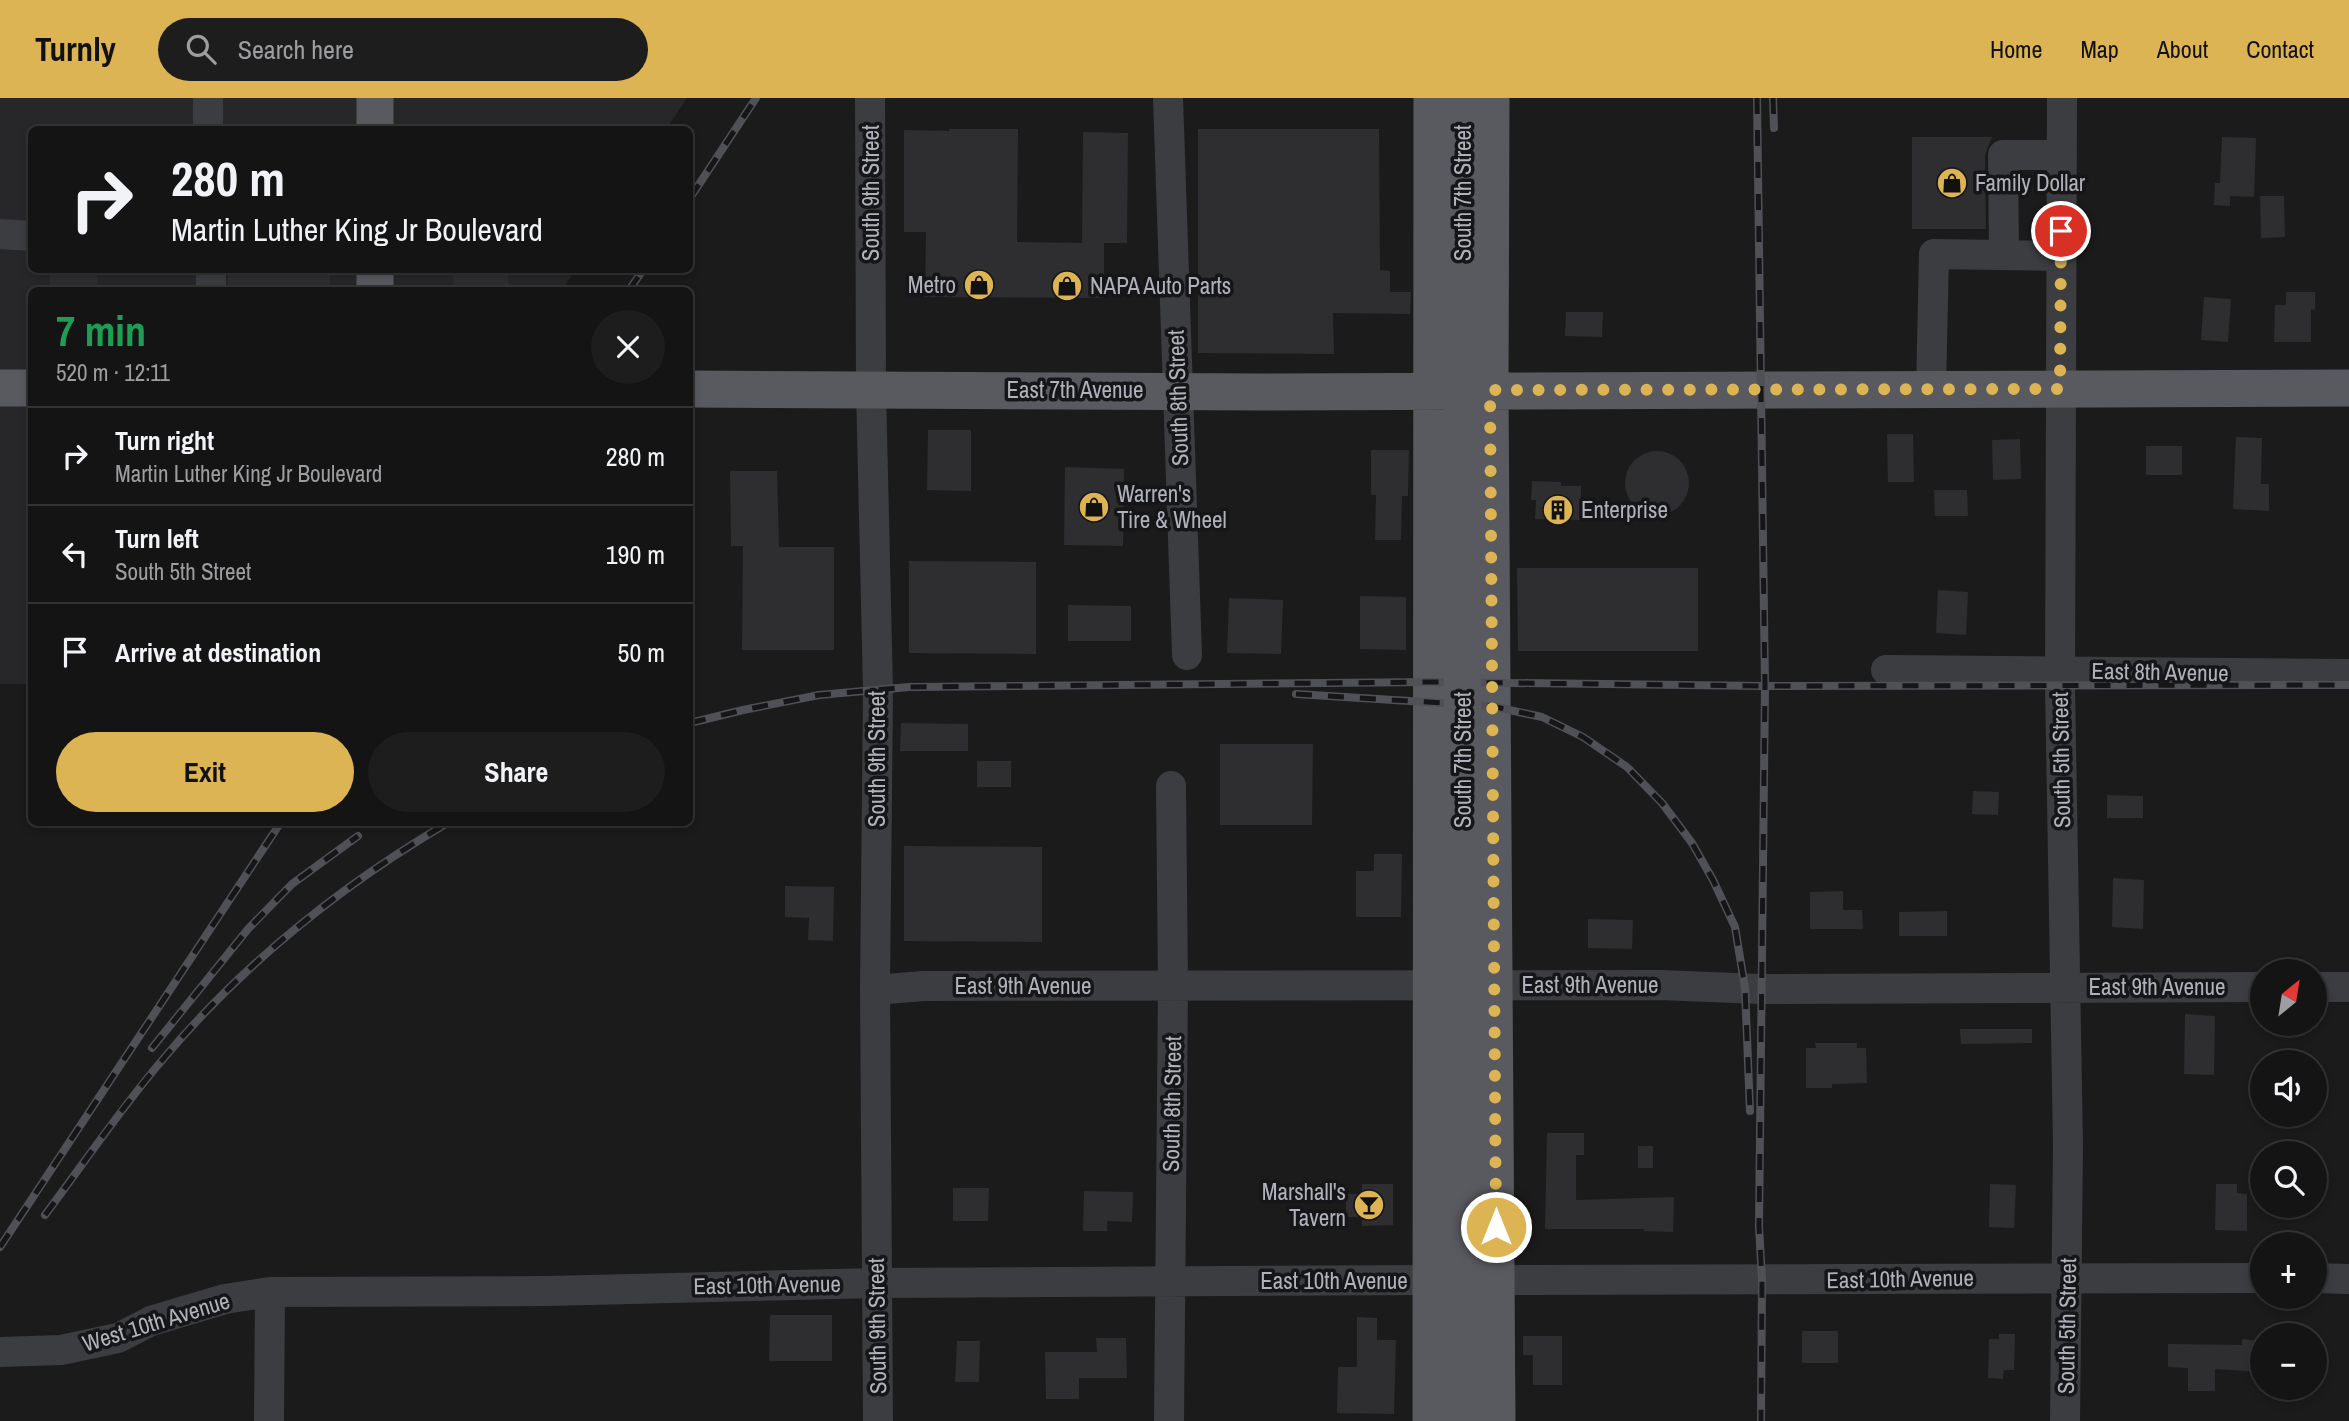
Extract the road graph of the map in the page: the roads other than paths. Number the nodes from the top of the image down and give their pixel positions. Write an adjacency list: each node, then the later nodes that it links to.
1 (208, 98): 9 (street)
2 (374, 98): 10 (main road)
3 (870, 98): 20 (street, South 9th Street)
4 (1168, 98): 24 (street, South 8th Street)
5 (1432, 98): 22 (main road)
6 (1463, 98): 52 (main road, South 7th Street, bridge)
7 (1491, 98): 22 (main road)
8 (2062, 98): 11 (street, South 5th Street)
9 (208, 126)
10 (375, 126)
11 (2062, 155): 14 (street); 15 (street, South 5th Street)
12 (0, 234): 13 (street)
13 (28, 236)
14 (2004, 255): 15 (street); 23 (street)
15 (2061, 256): 21 (street, South 5th Street)
16 (0, 388): 17 (main road)
17 (28, 388)
18 (2349, 388): 21 (main road, East 7th Avenue)
19 (693, 389): 20 (main road, East 7th Avenue)
20 (871, 389): 24 (main road, East 7th Avenue); 37 (street, South 9th Street)
21 (2060, 389): 23 (main road, East 7th Avenue); 27 (street, South 5th Street)
22 (1461, 390): 23 (main road, East 7th Avenue); 24 (main road, East 7th Avenue); 30 (main road); 32 (main road)
23 (1931, 390)
24 (1178, 391): 25 (street, South 8th Street)
25 (1187, 655)
26 (1886, 670): 27 (street, East 8th Avenue)
27 (2061, 671): 28 (street, East 8th Avenue); 33 (street, South 5th Street)
28 (2349, 674)
29 (1171, 786): 31 (street, South 8th Street)
30 (1494, 985): 32 (street, East 9th Avenue); 33 (street, East 9th Avenue); 43 (main road)
31 (1173, 986): 32 (street, East 9th Avenue); 37 (street, East 9th Avenue); 44 (street, South 8th Street)
32 (1431, 986): 42 (main road)
33 (2064, 987): 34 (street, East 9th Avenue); 38 (street, South 5th Street)
34 (2250, 987)
35 (2328, 987): 36 (street)
36 (2349, 987)
37 (875, 990): 45 (street, South 9th Street)
38 (2068, 1278): 39 (street, East 10th Avenue); 43 (street, East 10th Avenue); 54 (street, South 5th Street)
39 (2250, 1278)
40 (2327, 1278): 41 (street)
41 (2349, 1279)
42 (1431, 1280): 44 (street, East 10th Avenue); 51 (main road)
43 (1496, 1280): 53 (main road)
44 (1169, 1281): 45 (street, East 10th Avenue); 50 (street, South 8th Street)
45 (876, 1283): 46 (street, East 10th Avenue); 49 (street, South 9th Street)
46 (270, 1292): 47 (street, West 10th Avenue); 48 (street)
47 (0, 1352)
48 (269, 1421)
49 (878, 1421)
50 (1169, 1421)
51 (1431, 1421)
52 (1464, 1421)
53 (1497, 1421)
54 (2065, 1421)

